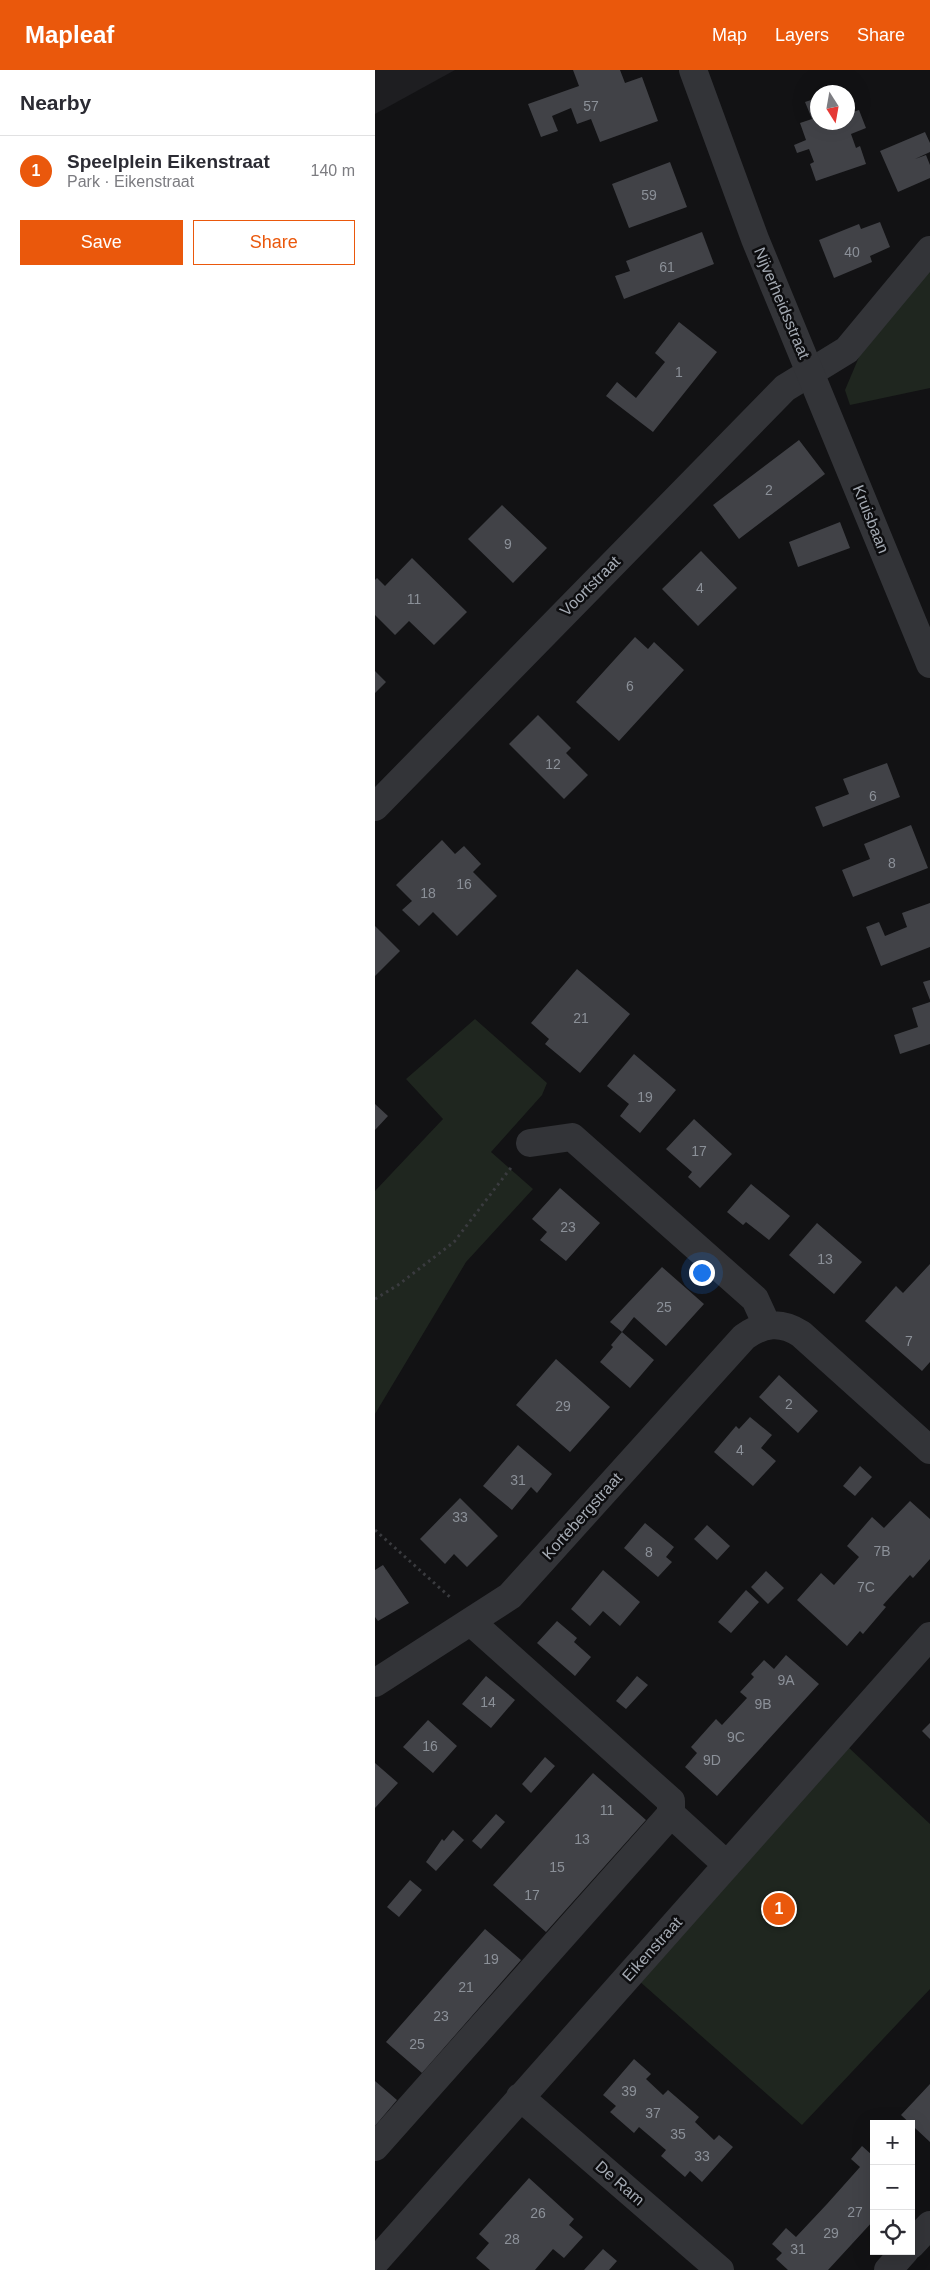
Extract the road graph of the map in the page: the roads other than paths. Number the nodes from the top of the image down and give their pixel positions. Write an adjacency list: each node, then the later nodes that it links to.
1 (693, 70): 3 (street, Nijverheidsstraat)
2 (930, 250): 3 (street, Nijverheidsstraat)
3 (812, 374): 4 (street, Kruisbaan); 5 (street, Voortstraat)
4 (930, 664)
5 (375, 807)
6 (531, 1143): 7 (street)
7 (767, 1325): 8 (street); 9 (street, Kortebergstraat)
8 (930, 1450)
9 (471, 1622): 11 (street, Kortebergstraat); 12 (street)
10 (930, 1636): 13 (street, Eikenstraat)
11 (375, 1683)
12 (671, 1814): 13 (street); 15 (street)
13 (727, 1864): 14 (street, Eikenstraat)
14 (520, 2097): 19 (street, Eikenstraat); 20 (street, De Ram)
15 (375, 2147)
16 (930, 2225): 17 (street)
17 (915, 2241)
18 (901, 2255): 21 (street)
19 (375, 2262)
20 (720, 2270)
21 (888, 2270)

